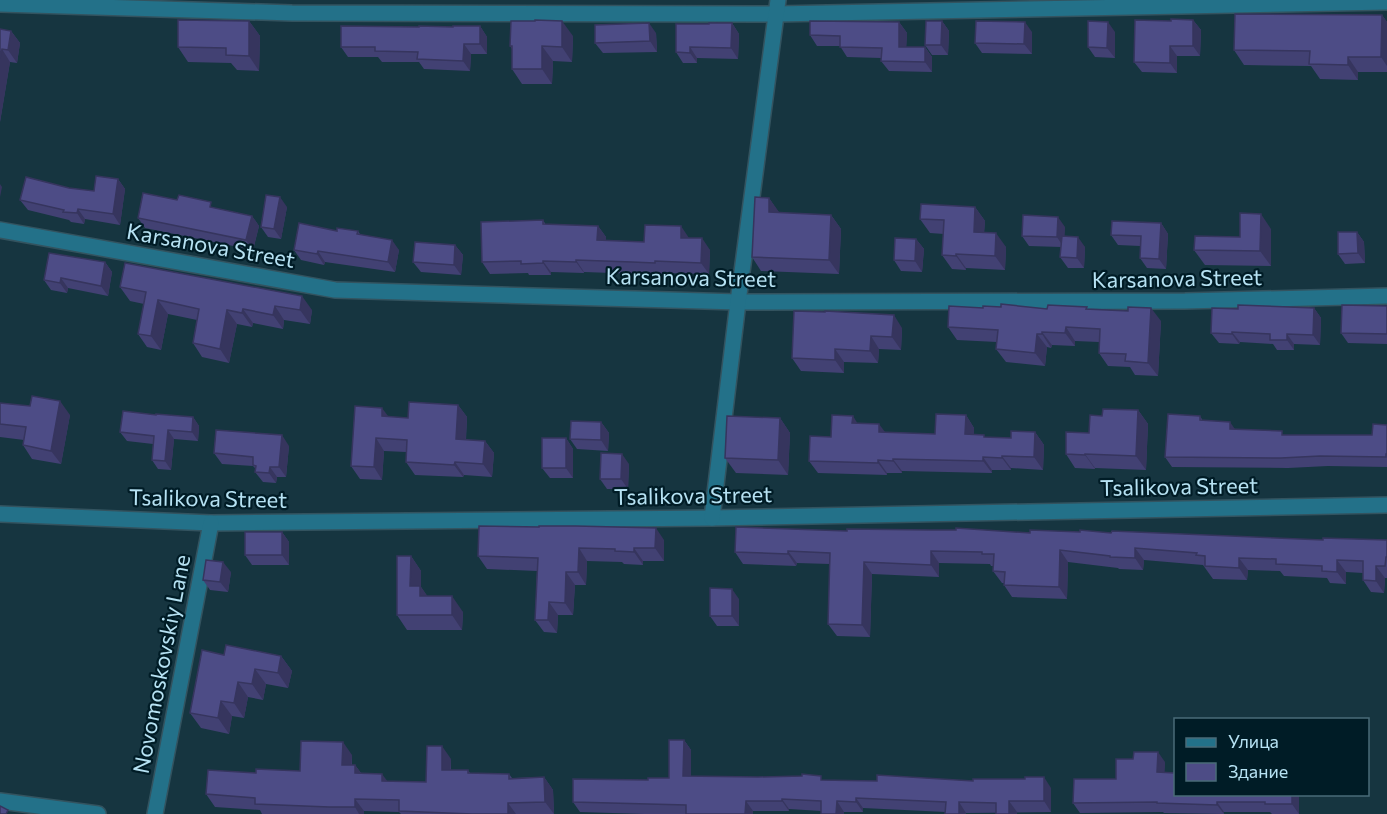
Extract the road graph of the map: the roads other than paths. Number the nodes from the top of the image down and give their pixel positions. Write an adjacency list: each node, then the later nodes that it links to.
1 (1387, 2): 3 (street)
2 (0, 4): 3 (street)
3 (777, 7): 6 (street)
4 (0, 230): 6 (street, Karsanova Street)
5 (1387, 296): 6 (street, Karsanova Street)
6 (738, 302): 9 (street)
7 (1387, 504): 9 (street, Tsalikova Street)
8 (0, 514): 10 (street, Tsalikova Street)
9 (712, 518): 10 (street, Tsalikova Street)
10 (211, 523): 13 (street, Novomoskovskiy Lane)
11 (0, 801): 12 (street)
12 (98, 814)
13 (155, 814)

